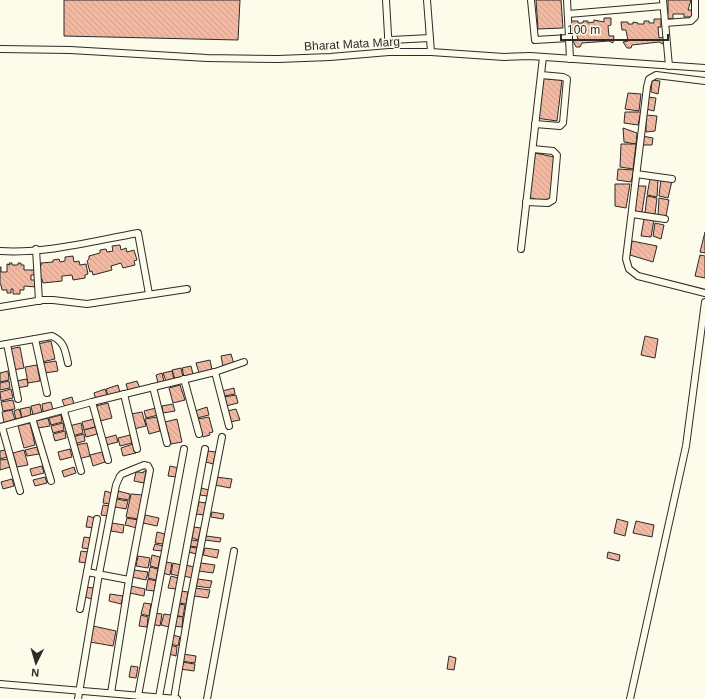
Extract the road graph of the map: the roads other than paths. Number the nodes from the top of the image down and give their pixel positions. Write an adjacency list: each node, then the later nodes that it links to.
1 (386, 0): 9 (street)
2 (426, 0): 9 (street)
3 (531, 0): 10 (street)
4 (566, 0): 7 (street)
5 (694, 0): 8 (street)
6 (663, 3): 7 (street); 8 (street)
7 (568, 14): 10 (street)
8 (665, 23): 15 (street)
9 (430, 38): 12 (street)
10 (569, 38): 14 (street)
11 (0, 49): 12 (street, Bharat Mata Marg)
12 (431, 52): 13 (street, Bharat Mata Marg)
13 (543, 57): 14 (street, Bharat Mata Marg); 17 (street)
14 (570, 59): 15 (street, Bharat Mata Marg)
15 (668, 66): 16 (street, Bharat Mata Marg)
16 (705, 68)
17 (541, 75): 19 (street); 19 (street)
18 (705, 81): 21 (street)
19 (535, 124): 20 (street)
20 (532, 149): 23 (street); 23 (street)
21 (636, 174): 22 (street); 24 (street)
22 (672, 179)
23 (526, 202): 26 (street)
24 (632, 214): 25 (street); 30 (street)
25 (665, 219)
26 (521, 249)
27 (36, 250): 28 (street); 31 (street); 32 (street)
28 (0, 251)
29 (187, 289): 31 (street)
30 (705, 293)
31 (149, 294): 32 (street)
32 (39, 301): 34 (street)
33 (705, 302): 75 (street)
34 (0, 307)
35 (35, 338): 36 (street); 39 (street); 43 (street)
36 (7, 344): 37 (street); 45 (street)
37 (0, 345)
38 (244, 362): 40 (street)
39 (68, 363)
40 (215, 372): 41 (street); 49 (street)
41 (184, 380): 42 (street); 51 (street)
42 (153, 387): 44 (street); 53 (street)
43 (47, 393)
44 (124, 394): 46 (street); 54 (street)
45 (18, 399)
46 (92, 402): 47 (street); 57 (street)
47 (64, 411): 48 (street); 58 (street)
48 (32, 418): 50 (street); 59 (street)
49 (229, 426)
50 (1, 427): 60 (street)
51 (199, 434)
52 (222, 437): 73 (street)
53 (167, 443)
54 (137, 449)
55 (184, 449): 70 (street)
56 (205, 449): 71 (street)
57 (108, 460)
58 (81, 470)
59 (51, 481)
60 (20, 491)
61 (97, 519): 63 (street)
62 (234, 551): 74 (street)
63 (87, 572): 64 (street); 66 (street)
64 (99, 574): 65 (street); 65 (street); 68 (street)
65 (129, 580): 69 (street)
66 (80, 609)
67 (0, 684): 68 (street)
68 (79, 691): 69 (street); 72 (street)
69 (110, 693): 70 (street)
70 (138, 696): 71 (street)
71 (160, 697): 73 (street)
72 (78, 699)
73 (176, 699)
74 (207, 699)
75 (630, 699)

